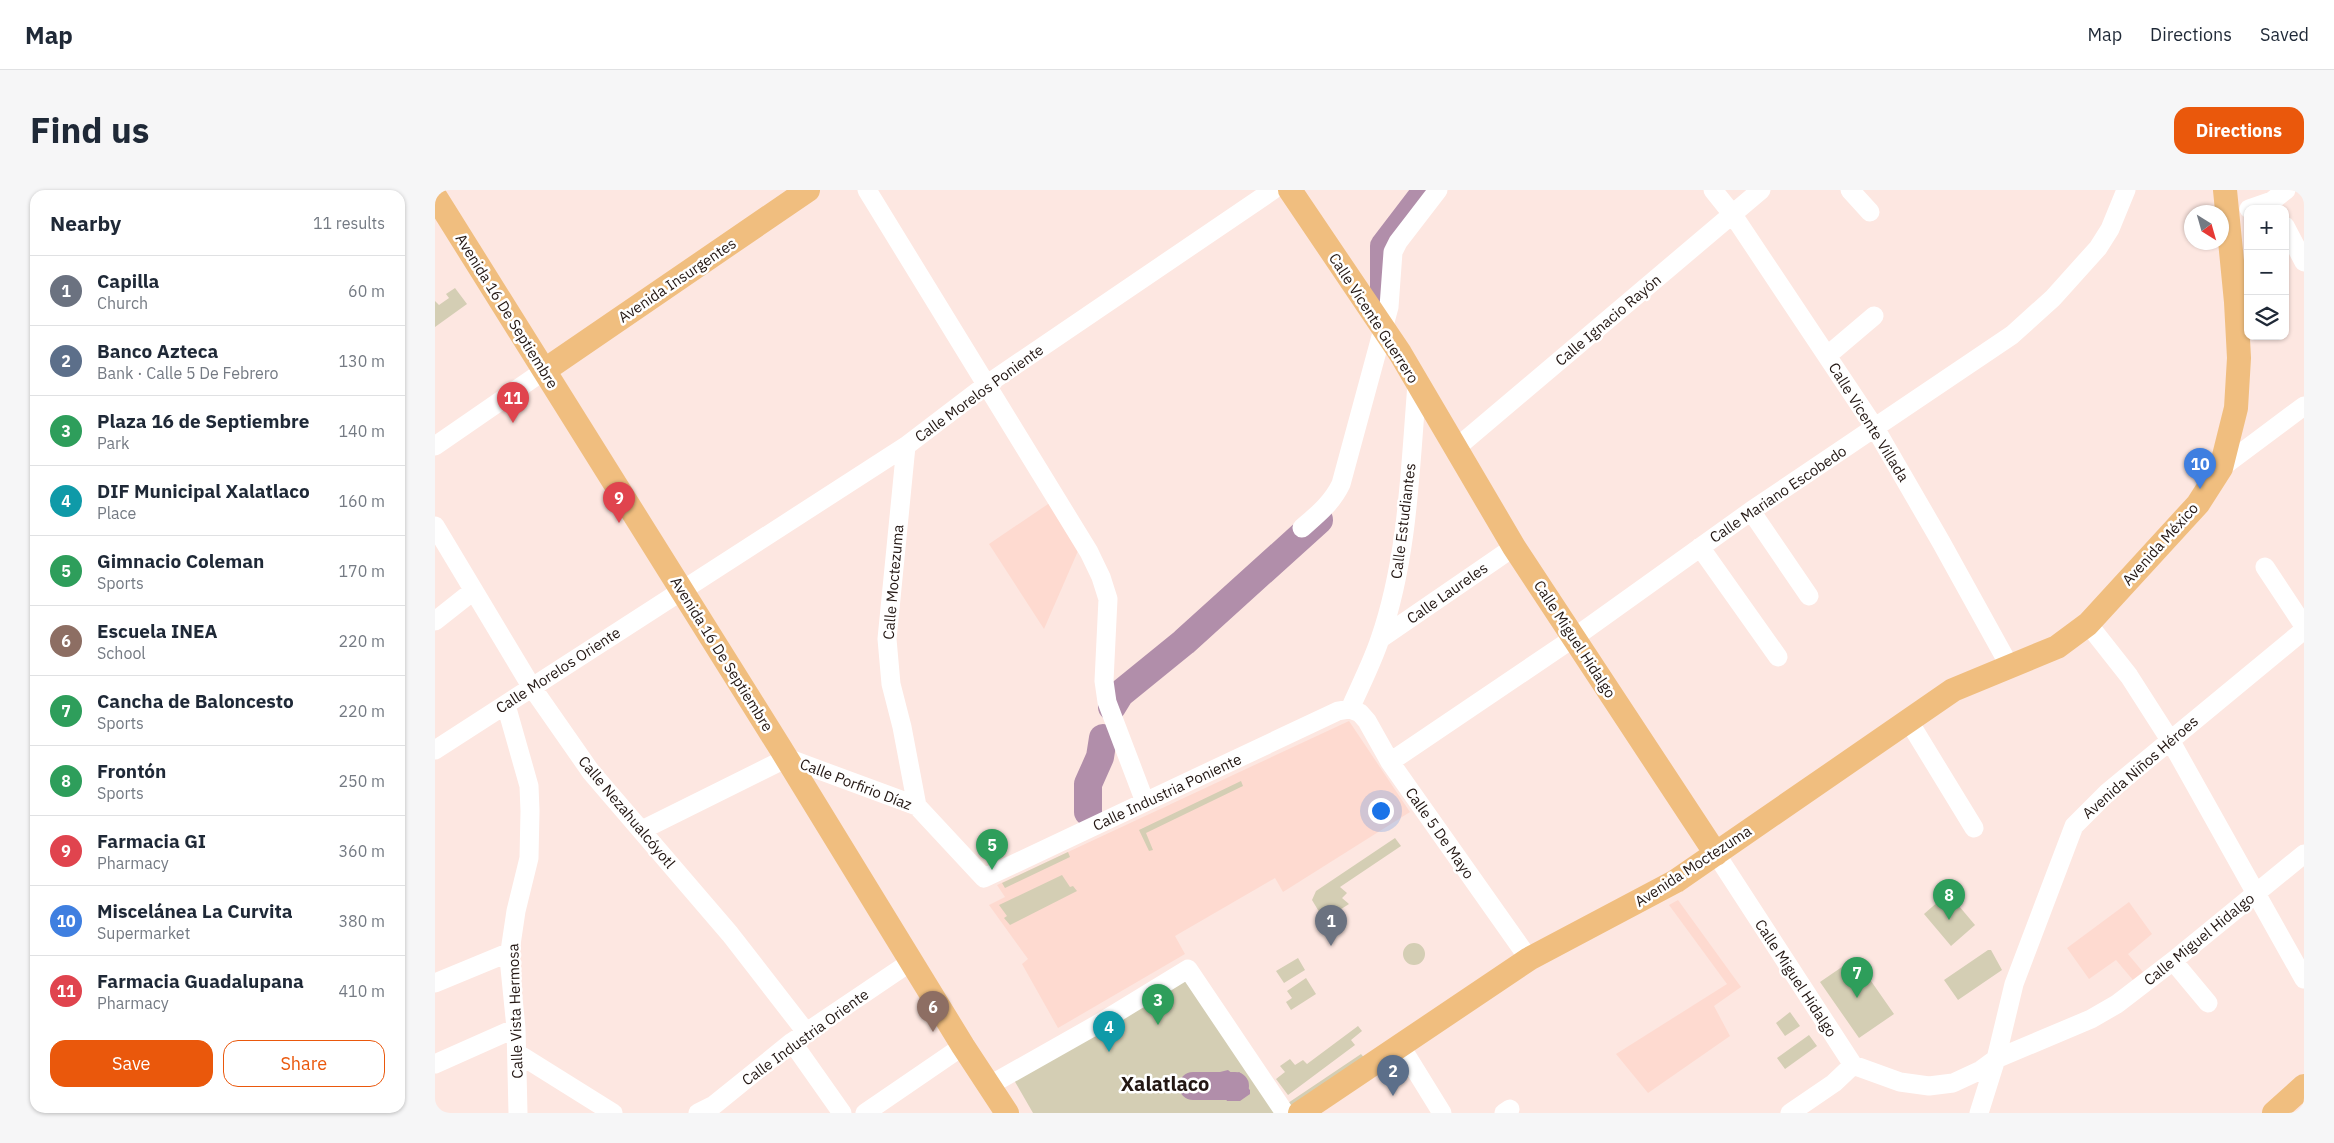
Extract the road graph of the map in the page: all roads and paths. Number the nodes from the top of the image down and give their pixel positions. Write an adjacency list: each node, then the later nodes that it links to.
1 (809, 190): 21 (main road, Avenida Insurgentes)
2 (867, 190): 23 (street)
3 (1273, 190): 23 (street, Calle Morelos Poniente)
4 (1290, 190): 19 (main road, Calle Vicente Guerrero)
5 (1438, 190): 19 (street)
6 (1713, 190): 15 (street, Calle Vicente Villada)
7 (1761, 190): 15 (street, Calle Ignacio Rayón)
8 (1850, 190): 14 (street)
9 (2126, 190): 25 (street, Calle Mariano Escobedo)
10 (2225, 190): 13 (main road, Avenida México)
11 (435, 196): 21 (main road, Avenida 16 De Septiembre)
12 (2278, 200): 13 (street)
13 (2242, 211): 29 (main road, Avenida México)
14 (1870, 212)
15 (1733, 215): 20 (street, Calle Vicente Villada); 28 (street, Calle Ignacio Rayón)
16 (2289, 234): 17 (street)
17 (2304, 262)
18 (1874, 316): 20 (street)
19 (1383, 328): 22 (main road, Calle Vicente Guerrero); 32 (street)
20 (1828, 355): 25 (street, Calle Vicente Villada)
21 (545, 370): 26 (street); 36 (main road, Avenida 16 De Septiembre)
22 (1417, 384): 28 (main road, Calle Vicente Guerrero); 43 (street, Calle Estudiantes)
23 (986, 385): 27 (street, Calle Morelos Poniente); 54 (street)
24 (2304, 406): 29 (street)
25 (1875, 428): 30 (street, Calle Mariano Escobedo); 45 (street, Calle Vicente Villada)
26 (435, 446)
27 (906, 446): 36 (street, Calle Morelos Poniente); 55 (street, Calle Moctezuma)
28 (1455, 449): 33 (main road, Calle Miguel Hidalgo)
29 (2221, 468): 40 (main road, Avenida México)
30 (1751, 511): 34 (street, Calle Mariano Escobedo); 38 (street)
31 (435, 526): 37 (street, Calle Nezahualcóyotl)
32 (1302, 528)
33 (1514, 546): 42 (main road, Calle Miguel Hidalgo); 43 (street, Calle Laureles)
34 (1700, 547): 42 (street, Calle Mariano Escobedo); 44 (street)
35 (2265, 567): 41 (street)
36 (681, 590): 46 (street, Calle Morelos Oriente); 52 (main road, Avenida 16 De Septiembre)
37 (473, 591): 39 (street); 46 (street, Calle Nezahualcóyotl)
38 (1809, 596)
39 (435, 621)
40 (2087, 624): 45 (main road, Avenida Moctezuma); 50 (street)
41 (2304, 628): 50 (street, Avenida Niños Héroes)
42 (1575, 637): 53 (street, Calle Mariano Escobedo); 58 (main road, Calle Miguel Hidalgo)
43 (1380, 639): 48 (street, Calle Estudiantes)
44 (1778, 657)
45 (2009, 665): 49 (main road, Avenida Moctezuma)
46 (531, 686): 47 (street, Calle Morelos Oriente); 57 (street, Calle Nezahualcóyotl)
47 (507, 705): 51 (street, Calle Morelos Oriente); 62 (street, Calle Vista Hermosa)
48 (1350, 709): 53 (street, Calle 5 De Mayo); 54 (street, Calle Industria Poniente)
49 (1908, 720): 56 (street); 58 (main road, Avenida Moctezuma)
50 (2170, 740): 61 (street); 74 (street, Avenida Niños Héroes)
51 (435, 750)
52 (787, 758): 55 (street, Calle Porfirio Díaz); 57 (street); 64 (main road, Avenida 16 De Septiembre)
53 (1391, 762): 63 (street, Calle 5 De Mayo)
54 (1145, 802): 60 (street, Calle Industria Poniente)
55 (917, 806): 60 (street, Calle Porfirio Díaz)
56 (1974, 828)
57 (642, 830): 70 (street, Calle Nezahualcóyotl)
58 (1716, 854): 63 (main road, Avenida Moctezuma); 76 (street, Calle Miguel Hidalgo)
59 (2304, 854): 61 (street, Calle Miguel Hidalgo)
60 (984, 878)
61 (2257, 893): 65 (street, Calle Miguel Hidalgo); 66 (street)
62 (510, 952): 67 (street); 69 (street, Calle Vista Hermosa)
63 (1529, 959): 71 (main road, Avenida Moctezuma)
64 (912, 961): 70 (street, Calle Industria Oriente); 72 (main road, Avenida 16 De Septiembre)
65 (2173, 962): 68 (street); 74 (street, Calle Miguel Hidalgo)
66 (2304, 979)
67 (435, 983)
68 (2208, 1003)
69 (516, 1028): 73 (street, Calle Vista Hermosa); 75 (street)
70 (799, 1037): 81 (street, Calle Industria Oriente); 82 (street, Calle Nezahualcóyotl)
71 (1400, 1045): 86 (main road, Avenida Moctezuma); 87 (street)
72 (963, 1046): 77 (main road, Avenida 16 De Septiembre); 83 (street)
73 (517, 1053): 79 (street, Calle Vista Hermosa); 80 (street)
74 (1997, 1059): 76 (street, Calle Miguel Hidalgo); 89 (street, Avenida Niños Héroes)
75 (435, 1064)
76 (1853, 1065): 88 (street)
77 (990, 1085): 84 (main road, Avenida 16 De Septiembre); 85 (street)
78 (2304, 1086): 90 (main road)
79 (518, 1113)
80 (613, 1113)
81 (698, 1113)
82 (842, 1113)
83 (865, 1113)
84 (1007, 1113)
85 (1285, 1113)
86 (1300, 1113)
87 (1441, 1113)
88 (1790, 1113)
89 (1979, 1113)
90 (2274, 1113)

